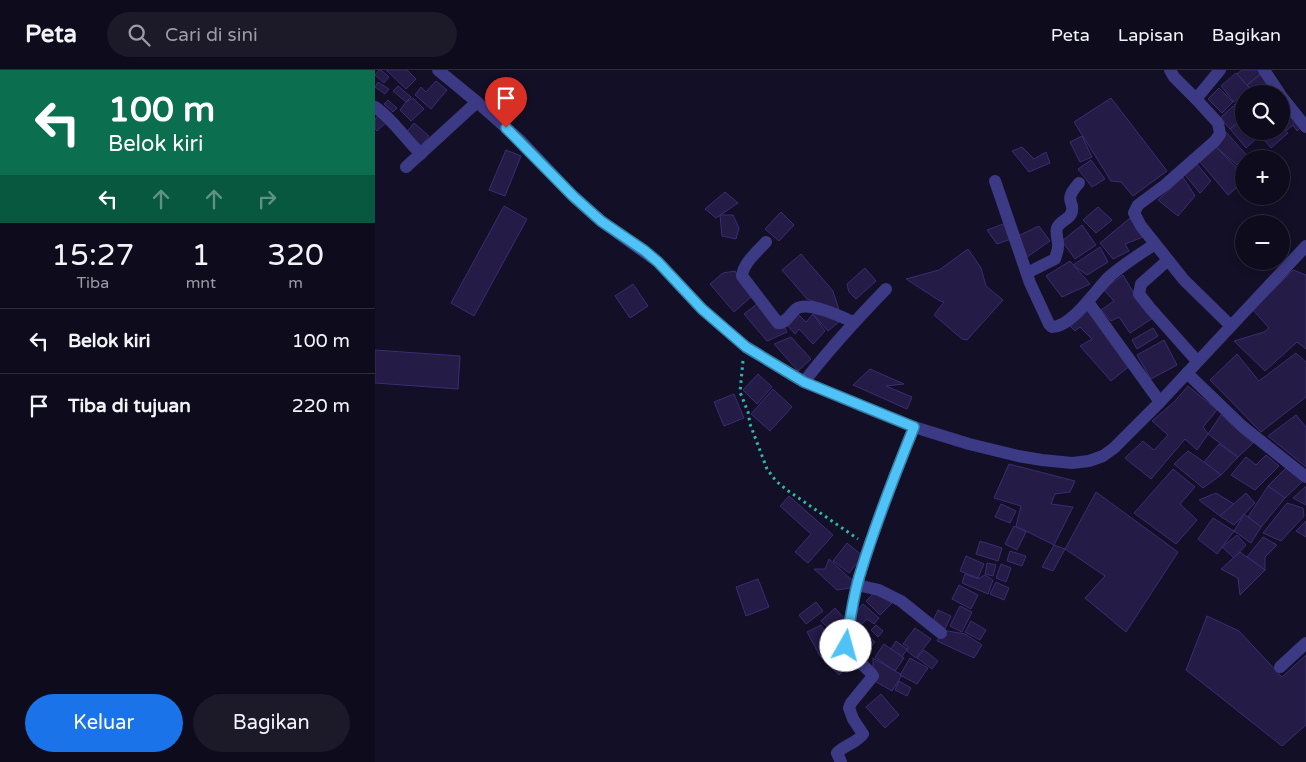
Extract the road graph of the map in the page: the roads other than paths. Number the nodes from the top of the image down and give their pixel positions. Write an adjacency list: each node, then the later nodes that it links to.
1 (439, 70): 7 (street)
2 (1170, 70): 6 (street)
3 (1220, 70): 6 (street)
4 (1263, 70): 5 (street)
5 (1274, 85)
6 (1196, 99): 16 (street)
7 (477, 102): 11 (street); 26 (street)
8 (375, 107): 11 (street)
9 (1290, 107): 10 (street)
10 (1306, 127)
11 (421, 154): 12 (street)
12 (406, 167)
13 (995, 181): 19 (street)
14 (1079, 183): 19 (street)
15 (766, 242): 22 (street)
16 (1155, 244): 18 (street); 21 (street)
17 (1306, 246): 23 (street)
18 (1168, 260): 23 (street); 24 (street)
19 (1027, 273): 21 (street)
20 (886, 289): 22 (street)
21 (1088, 302): 27 (street)
22 (854, 322): 26 (street)
23 (1231, 325): 24 (street)
24 (1197, 361): 25 (street)
25 (1187, 373): 27 (street); 29 (street)
26 (804, 382): 28 (street)
27 (1160, 402): 28 (street)
28 (914, 427): 30 (street)
29 (1306, 477)
30 (857, 585): 31 (street); 34 (street)
31 (941, 633)
32 (1306, 643): 33 (street)
33 (1280, 667)
34 (841, 762)

